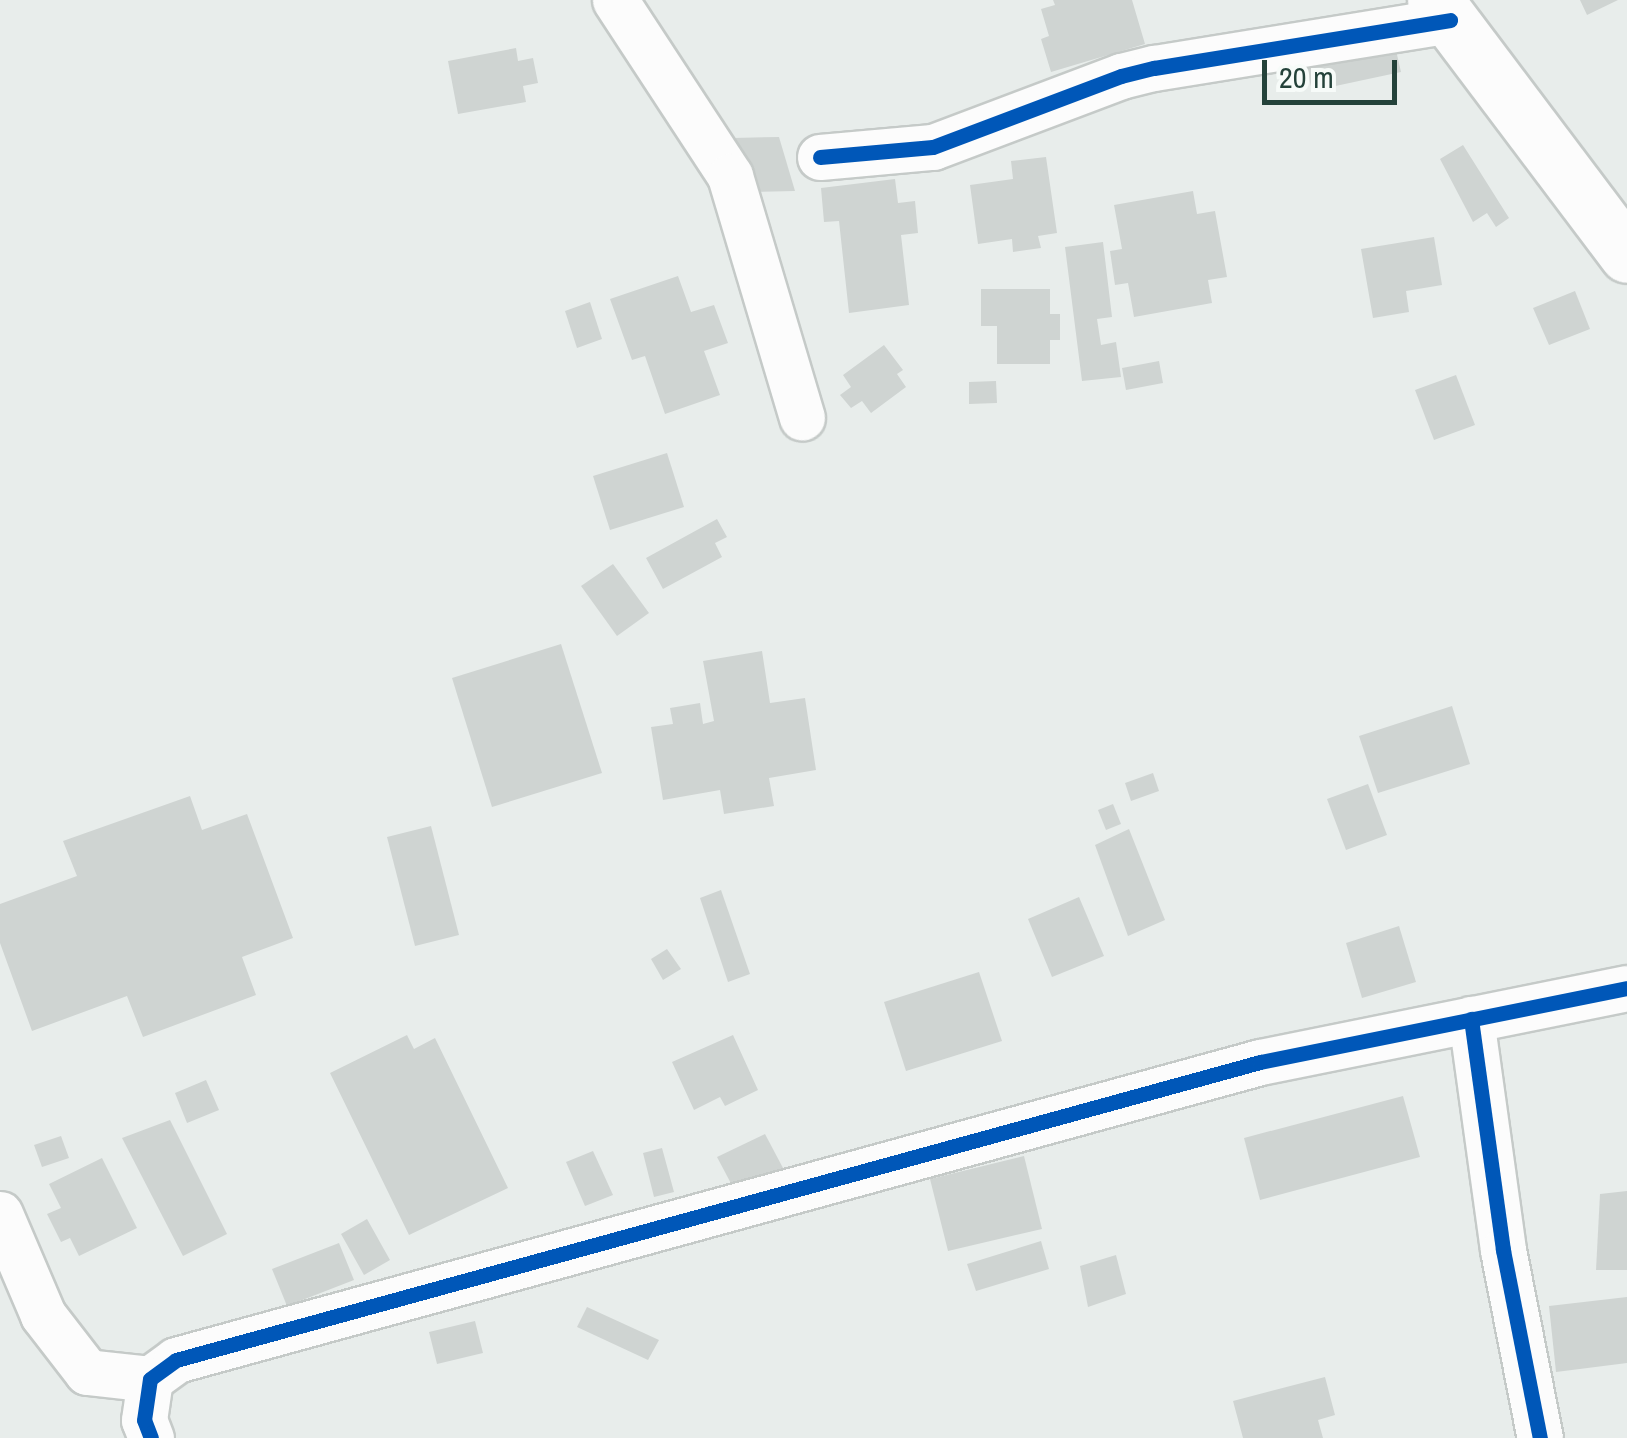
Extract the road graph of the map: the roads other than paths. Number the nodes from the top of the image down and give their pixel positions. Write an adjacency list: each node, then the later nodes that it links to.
1 (616, 0): 5 (street)
2 (1443, 10): 3 (street); 4 (street)
3 (820, 157)
4 (1627, 255)
5 (802, 416)
6 (1627, 988): 7 (street)
7 (1471, 1020): 9 (street); 11 (street)
8 (0, 1214): 9 (street)
9 (150, 1379): 10 (street)
10 (151, 1438)
11 (1540, 1438)

